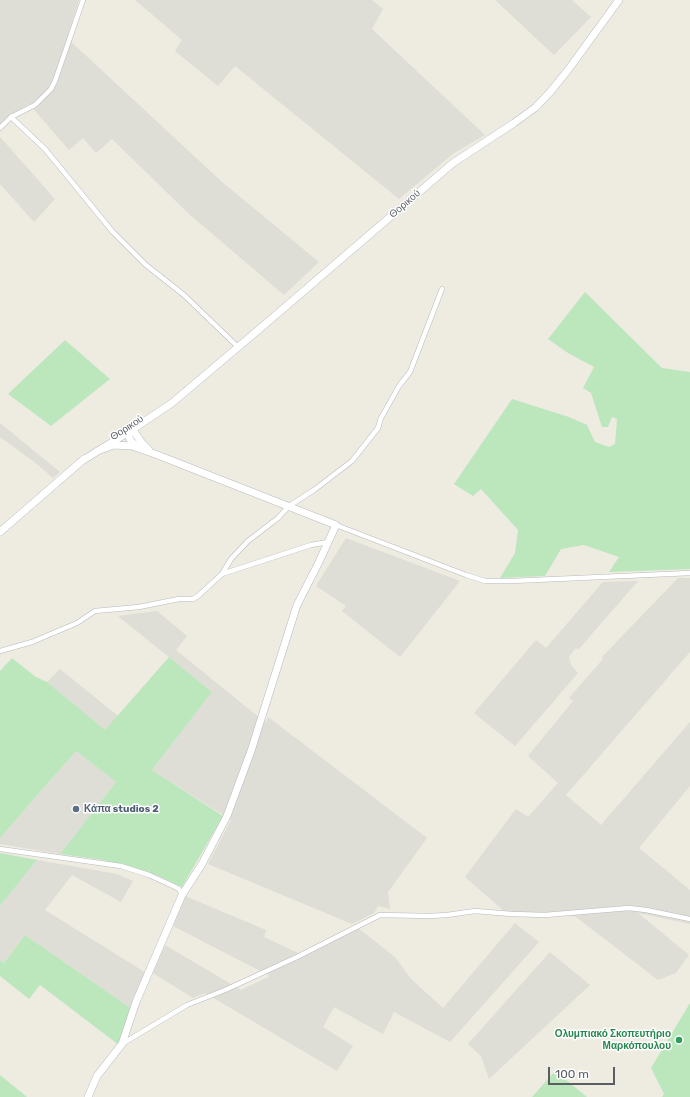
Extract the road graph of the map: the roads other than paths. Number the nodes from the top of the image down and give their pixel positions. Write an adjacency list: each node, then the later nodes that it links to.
1 (83, 0): 3 (street)
2 (619, 0): 6 (main road, Θορικού)
3 (11, 117): 4 (street); 6 (street)
4 (0, 128)
5 (442, 289): 12 (street)
6 (238, 347): 7 (main road, Θορικού)
7 (129, 429): 8 (main road); 9 (main road, Θορικού); 10 (main road); 11 (main road, Θορικού)
8 (141, 449): 9 (main road); 10 (main road)
9 (97, 451): 11 (main road, Θορικού)
10 (155, 454): 12 (main road)
11 (80, 462): 14 (main road, Θορικού)
12 (289, 506): 13 (main road); 17 (street)
13 (336, 525): 15 (main road); 16 (street)
14 (0, 532)
15 (328, 542): 17 (street); 20 (main road)
16 (690, 573)
17 (222, 574): 18 (street)
18 (0, 651)
19 (0, 849): 20 (street)
20 (182, 895): 22 (main road)
21 (690, 919): 22 (street)
22 (122, 1044): 23 (main road)
23 (88, 1097)

